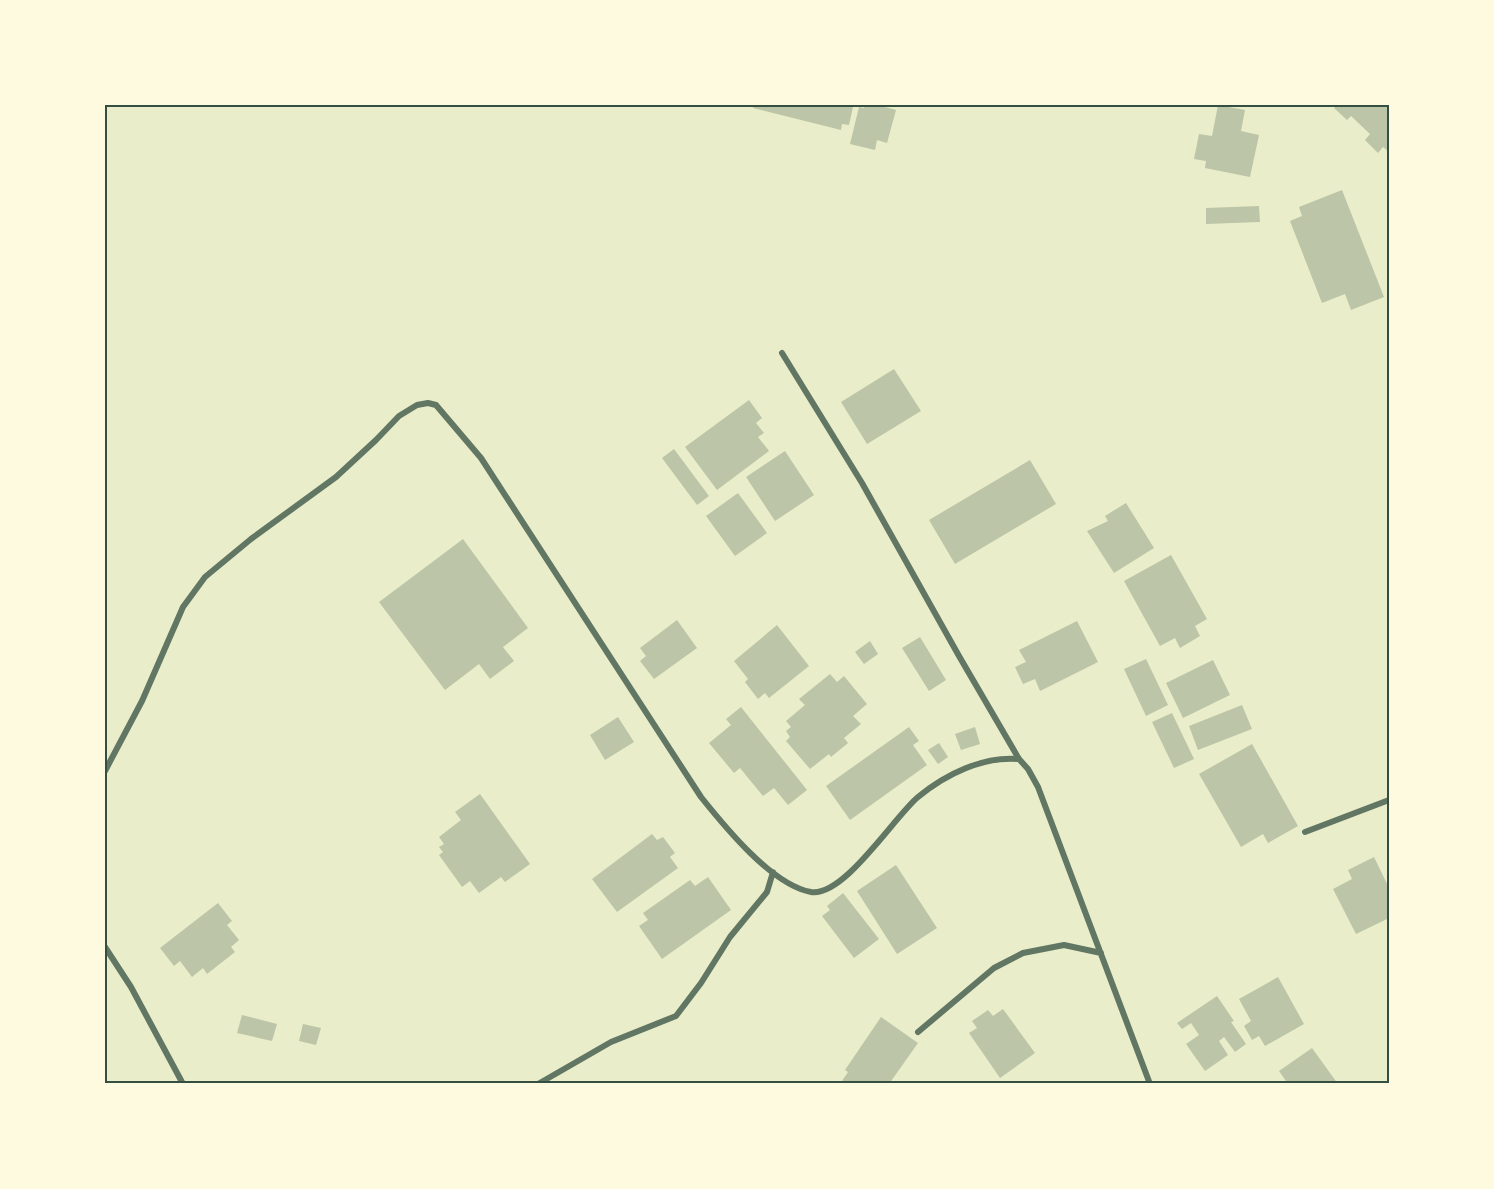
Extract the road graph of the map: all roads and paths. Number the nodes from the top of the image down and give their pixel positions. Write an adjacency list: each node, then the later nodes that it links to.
1 (782, 353): 2 (street)
2 (1019, 759): 6 (street); 8 (street)
3 (105, 771): 6 (street)
4 (1389, 800): 5 (street)
5 (1305, 832)
6 (772, 872): 11 (street)
7 (105, 947): 10 (street)
8 (1101, 953): 9 (street); 12 (street)
9 (918, 1032)
10 (183, 1084)
11 (538, 1084)
12 (1150, 1084)

